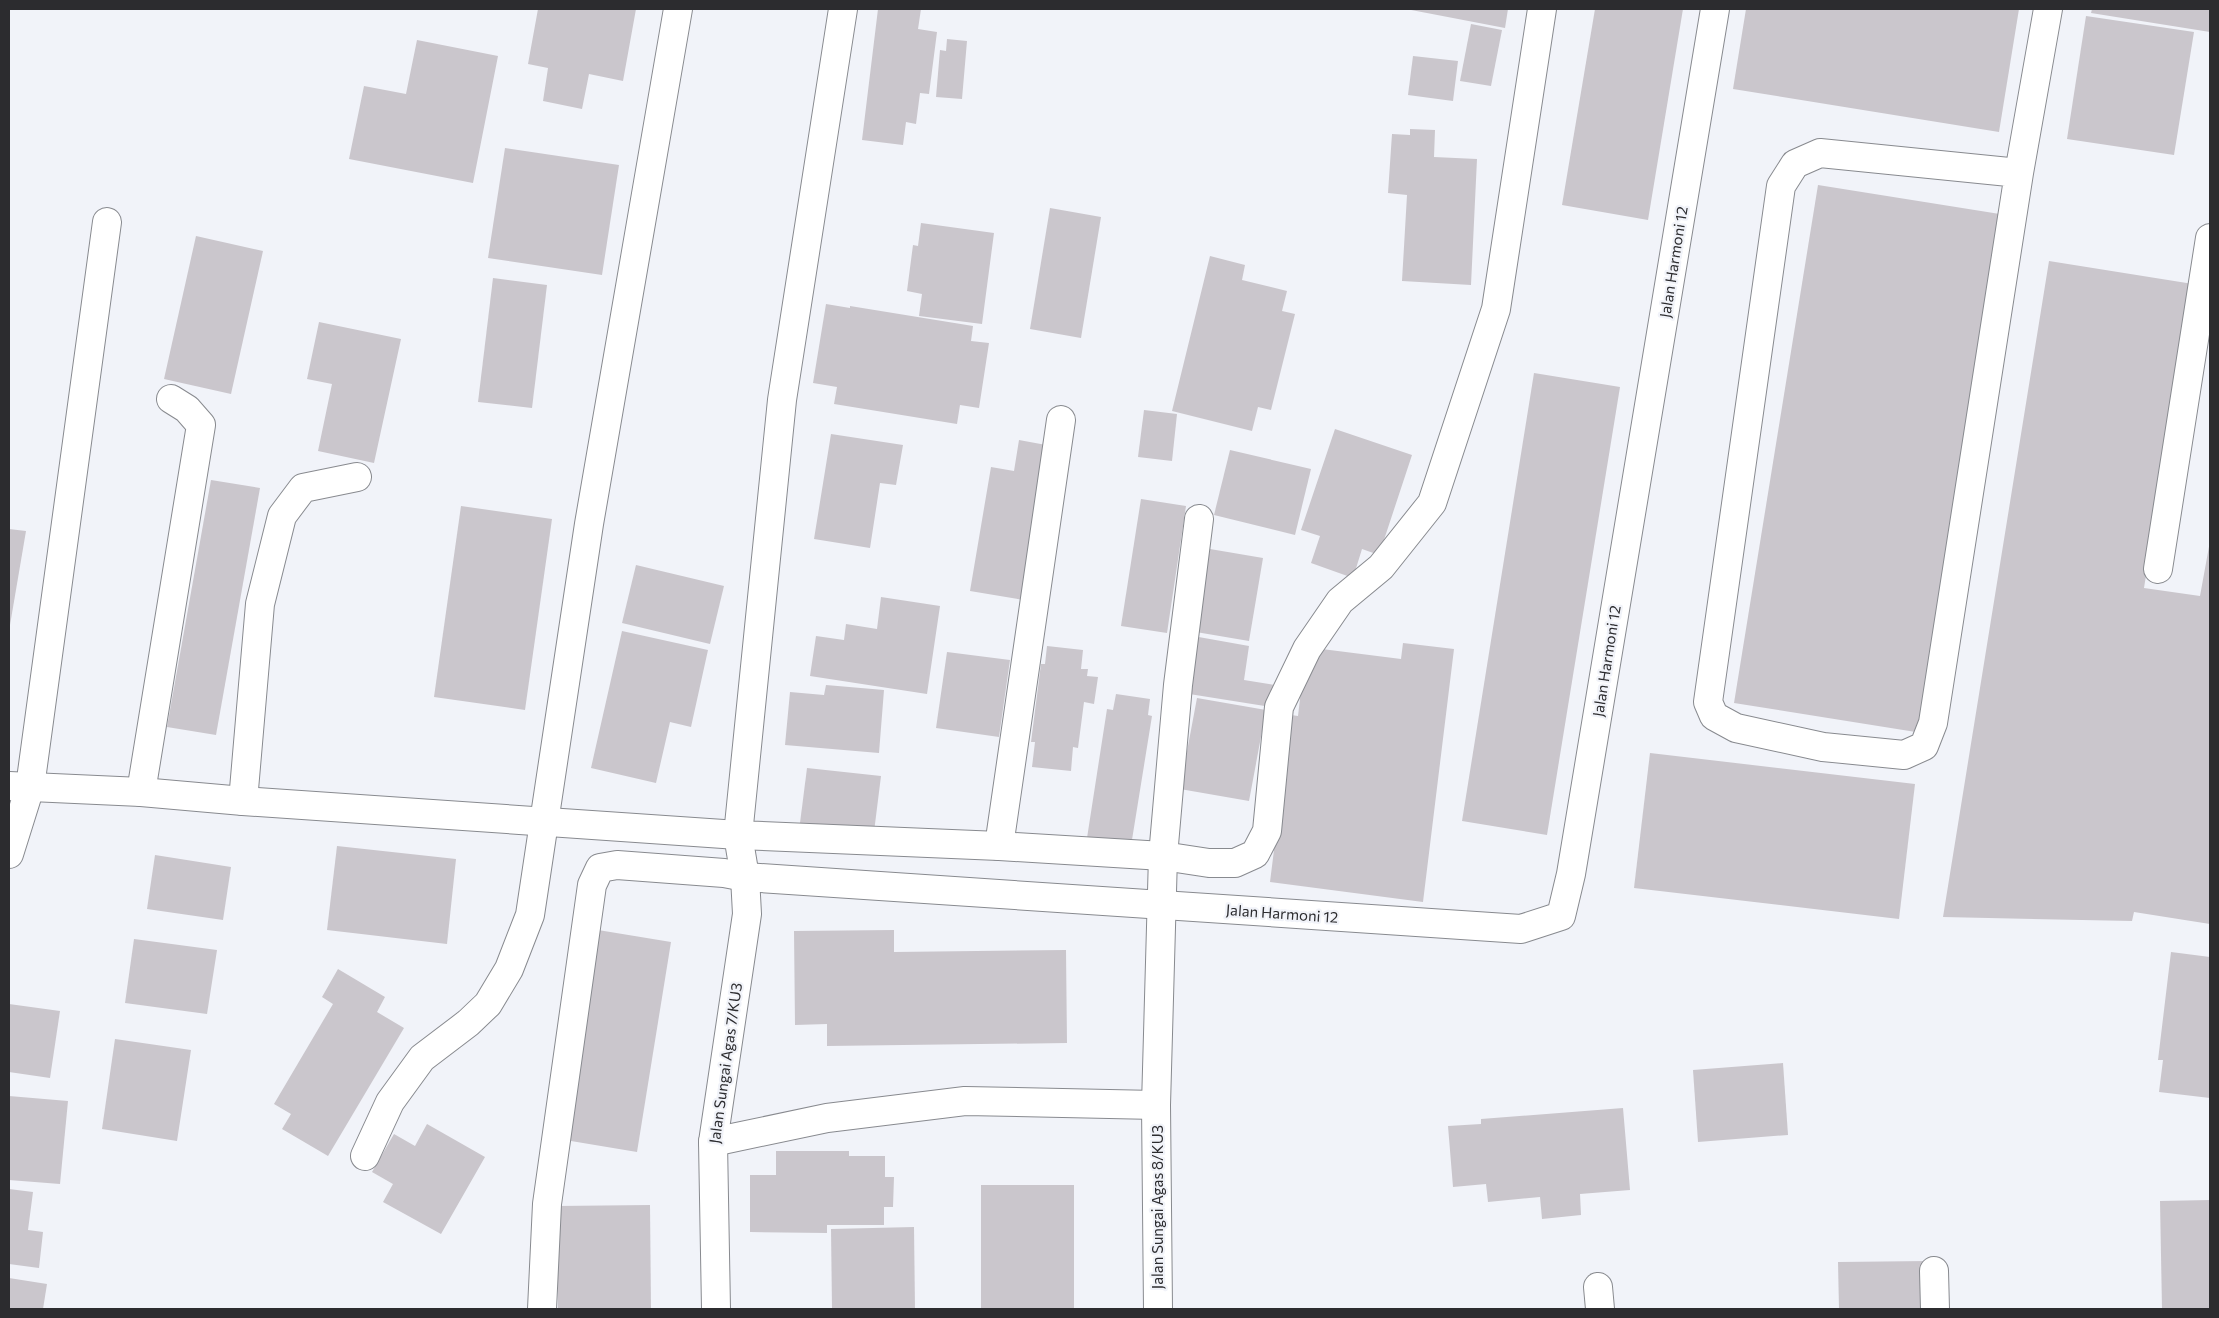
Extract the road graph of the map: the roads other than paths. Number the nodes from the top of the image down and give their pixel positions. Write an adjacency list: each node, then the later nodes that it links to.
1 (678, 9): 17 (street)
2 (843, 9): 18 (street, Jalan Sungai Agas 7/KU3)
3 (1542, 9): 21 (street)
4 (1715, 9): 23 (street, Jalan Harmoni 12)
5 (2048, 9): 6 (street)
6 (2019, 173): 6 (street)
7 (107, 222): 14 (street)
8 (2210, 238): 13 (street)
9 (170, 399): 15 (street)
10 (1061, 420): 19 (street)
11 (357, 476): 16 (street)
12 (1199, 519): 21 (street, Jalan Sungai Agas 8/KU3)
13 (2158, 569)
14 (19, 787): 15 (street); 20 (street)
15 (141, 792): 16 (street)
16 (243, 801): 17 (street)
17 (545, 821): 18 (street); 26 (street)
18 (738, 835): 19 (street); 22 (street, Jalan Sungai Agas 7/KU3)
19 (999, 846): 21 (street)
20 (9, 854)
21 (1163, 856): 23 (street, Jalan Sungai Agas 8/KU3)
22 (745, 877): 23 (street); 25 (street, Jalan Sungai Agas 7/KU3); 28 (street)
23 (1161, 904): 24 (street, Jalan Sungai Agas 8/KU3)
24 (1156, 1105): 25 (street); 30 (street, Jalan Sungai Agas 8/KU3)
25 (713, 1142): 29 (street, Jalan Sungai Agas 7/KU3)
26 (366, 1156)
27 (1934, 1271): 31 (street)
28 (542, 1309)
29 (716, 1309)
30 (1158, 1309)
31 (1935, 1309)

